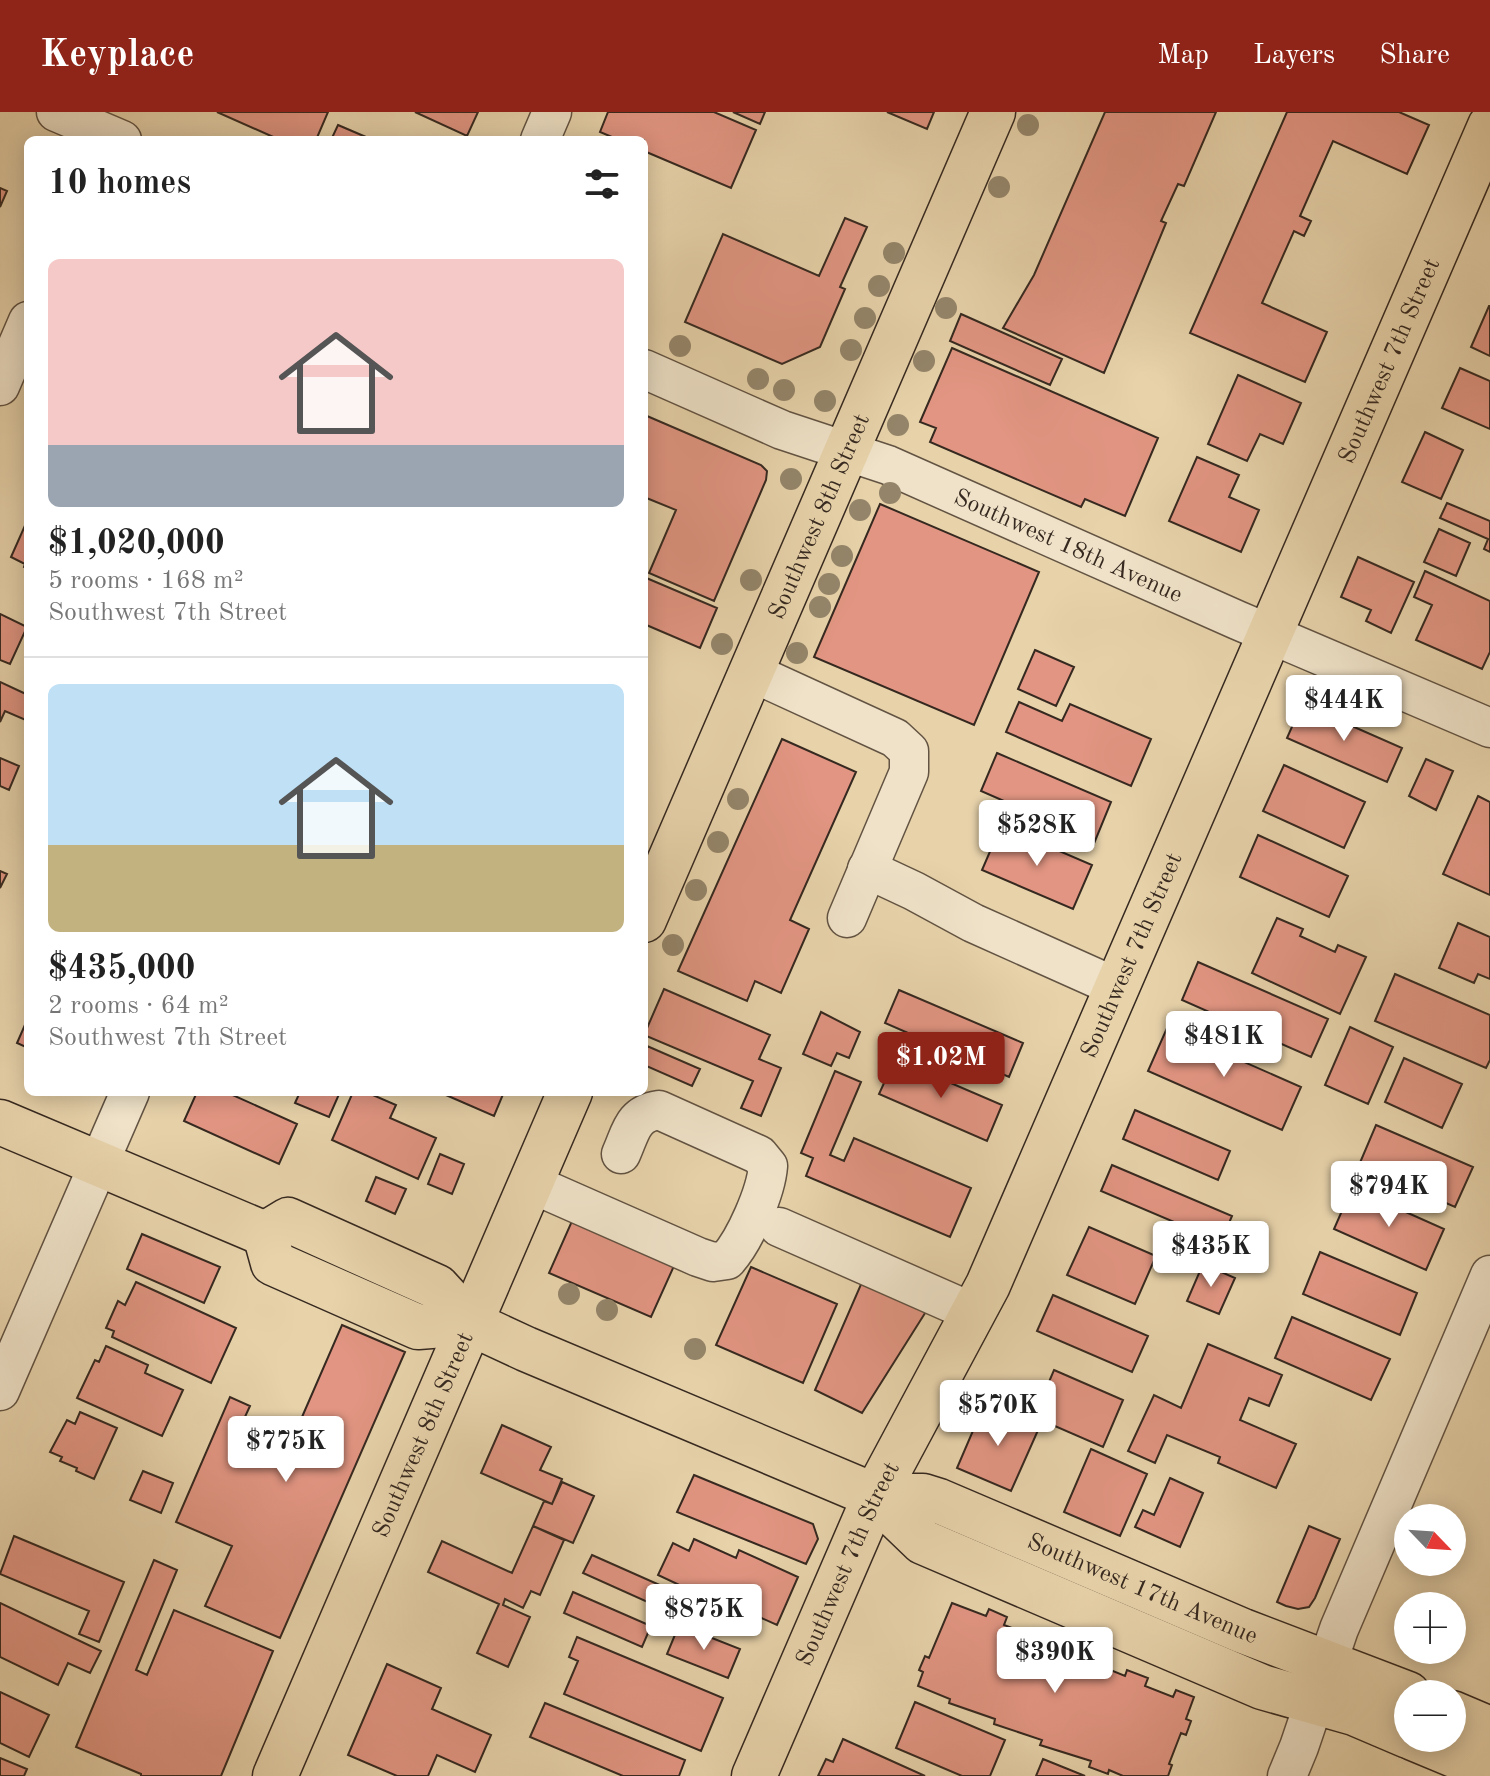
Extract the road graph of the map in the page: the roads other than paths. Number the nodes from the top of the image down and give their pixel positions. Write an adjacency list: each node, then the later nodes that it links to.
1 (56, 112): 5 (street)
2 (552, 112): 6 (street)
3 (993, 112): 10 (main road, Southwest 8th Street)
4 (1490, 126): 11 (main road, Southwest 7th Street)
5 (114, 132)
6 (542, 136)
7 (24, 330): 9 (street)
8 (648, 371): 10 (street, Southwest 18th Avenue)
9 (0, 386)
10 (848, 450): 11 (street, Southwest 18th Avenue); 12 (main road, Southwest 8th Street)
11 (1269, 634): 13 (street, Southwest 18th Avenue); 17 (main road, Southwest 7th Street)
12 (751, 672): 14 (street); 15 (main road, Southwest 8th Street)
13 (1490, 728)
14 (867, 869): 16 (street); 17 (street)
15 (648, 911)
16 (847, 918)
17 (1116, 987): 26 (main road, Southwest 7th Street)
18 (128, 1096): 22 (street)
19 (568, 1096): 23 (main road, Southwest 8th Street)
20 (0, 1122): 22 (main road, Southwest 17th Avenue)
21 (621, 1154): 23 (street)
22 (99, 1163): 27 (main road, Southwest 17th Avenue); 28 (street)
23 (530, 1183): 27 (main road, Southwest 8th Street)
24 (779, 1227): 26 (street)
25 (1490, 1275): 30 (street)
26 (974, 1313): 29 (main road, Southwest 7th Street)
27 (470, 1323): 29 (main road, Southwest 17th Avenue); 38 (main road, Southwest 8th Street)
28 (0, 1391)
29 (875, 1496): 30 (main road, Southwest 17th Avenue); 32 (main road, Southwest 17th Avenue); 39 (main road, Southwest 7th Street)
30 (1327, 1662): 31 (main road, Southwest 17th Avenue); 32 (street)
31 (1394, 1688)
32 (1313, 1703): 35 (main road, Southwest 17th Avenue); 40 (street)
33 (1466, 1719): 34 (main road)
34 (1490, 1729)
35 (1394, 1730)
36 (1446, 1752): 37 (main road, Southwest 17th Avenue)
37 (1490, 1770)
38 (275, 1776)
39 (754, 1776)
40 (1287, 1776)

